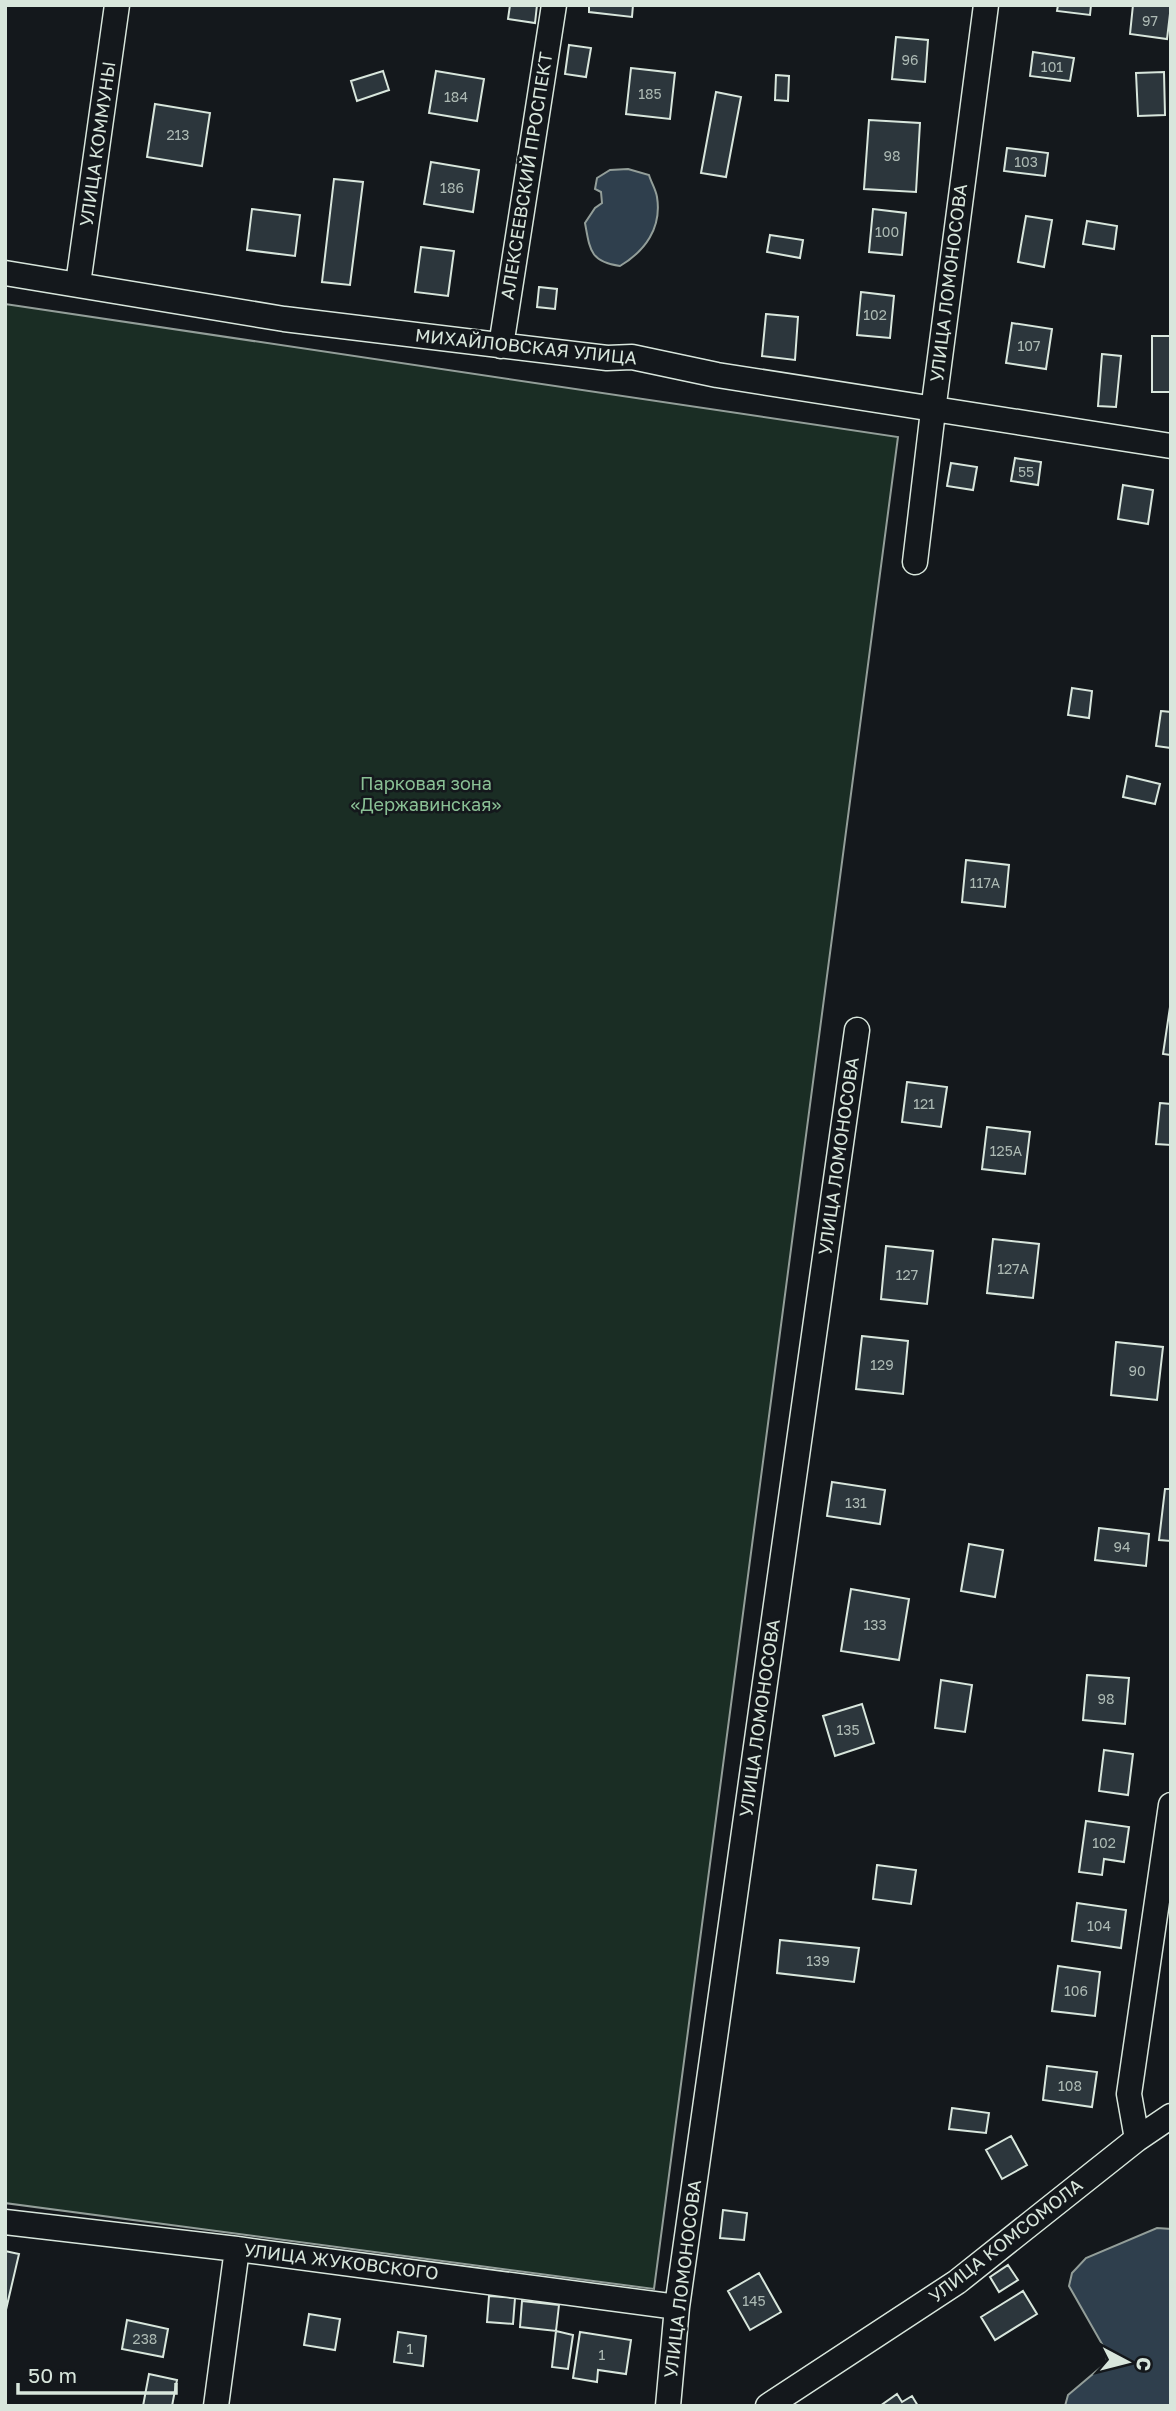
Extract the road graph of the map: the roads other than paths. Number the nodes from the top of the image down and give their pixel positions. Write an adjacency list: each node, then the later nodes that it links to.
1 (117, 5): 5 (street, УЛИЦА КОММУНЫ)
2 (554, 5): 6 (street, АЛЕКСЕЕВСКИЙ ПРОСПЕКТ)
3 (986, 5): 7 (street, УЛИЦА ЛОМОНОСОВА)
4 (5, 273): 5 (street, МИХАЙЛОВСКАЯ УЛИЦА)
5 (78, 284): 6 (street, МИХАЙЛОВСКАЯ УЛИЦА)
6 (501, 346): 7 (street, МИХАЙЛОВСКАЯ УЛИЦА)
7 (933, 411): 8 (street, МИХАЙЛОВСКАЯ УЛИЦА); 9 (street, УЛИЦА ЛОМОНОСОВА)
8 (1171, 446)
9 (915, 562)
10 (857, 1030): 16 (street, УЛИЦА ЛОМОНОСОВА)
11 (1171, 1805): 13 (street)
12 (1171, 2116): 13 (street, УЛИЦА КОМСОМОЛА)
13 (1137, 2139): 19 (street, УЛИЦА КОМСОМОЛА)
14 (5, 2222): 15 (street, УЛИЦА ЖУКОВСКОГО)
15 (237, 2249): 16 (street, УЛИЦА ЖУКОВСКОГО); 17 (street)
16 (677, 2306): 18 (street, УЛИЦА ЛОМОНОСОВА)
17 (216, 2406)
18 (668, 2406)
19 (768, 2406)

